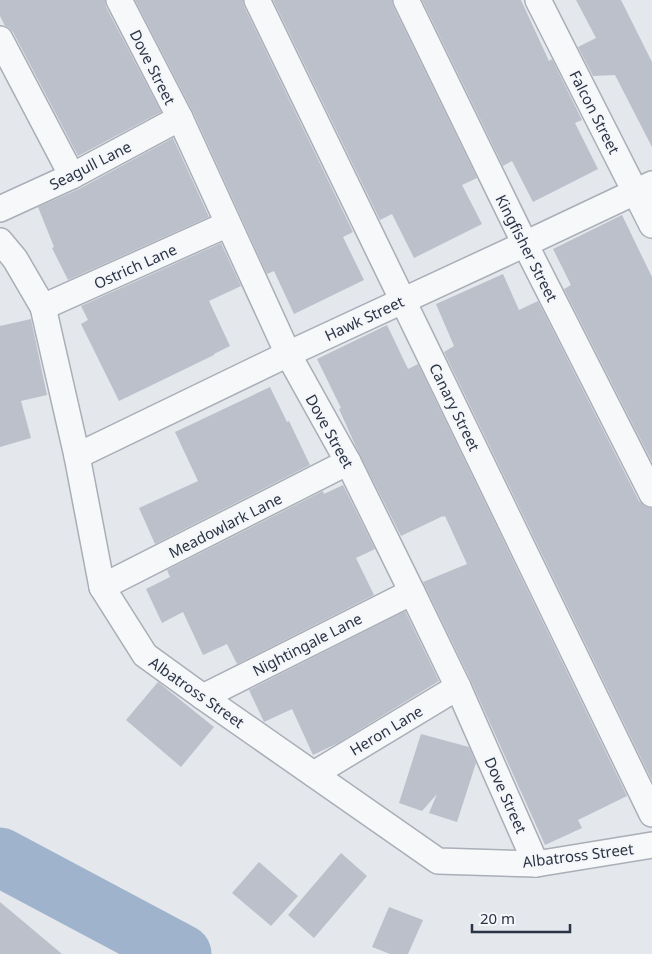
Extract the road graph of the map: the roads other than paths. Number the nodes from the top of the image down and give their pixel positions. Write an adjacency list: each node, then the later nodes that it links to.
1 (119, 0): 6 (street, Dove Street)
2 (257, 0): 14 (street, Canary Street)
3 (406, 0): 13 (street, Kingfisher Street)
4 (538, 0): 8 (street, Falcon Street)
5 (0, 39): 7 (street)
6 (180, 118): 7 (street, Seagull Lane); 10 (street, Dove Street)
7 (72, 176): 9 (street, Seagull Lane)
8 (644, 188): 11 (street, Falcon Street); 13 (street, Hawk Street)
9 (0, 209)
10 (228, 224): 15 (street, Ostrich Lane); 16 (street, Dove Street)
11 (652, 225)
12 (0, 241): 15 (street, Albatross Street)
13 (525, 244): 14 (street, Hawk Street); 19 (street, Kingfisher Street)
14 (403, 300): 16 (street, Hawk Street); 25 (street, Canary Street)
15 (43, 307): 17 (street, Albatross Street)
16 (288, 354): 17 (street, Hawk Street); 18 (street, Dove Street)
17 (77, 456): 20 (street, Albatross Street)
18 (348, 462): 20 (street, Meadowlark Lane); 21 (street, Dove Street)
19 (652, 494)
20 (102, 587): 23 (street, Albatross Street)
21 (412, 592): 22 (street, Dove Street); 23 (street, Nightingale Lane)
22 (458, 687): 24 (street, Heron Lane); 27 (street, Dove Street)
23 (203, 697): 24 (street, Albatross Street)
24 (314, 774): 27 (street, Albatross Street)
25 (652, 814)
26 (652, 845): 27 (street, Albatross Street)
27 (536, 864)

